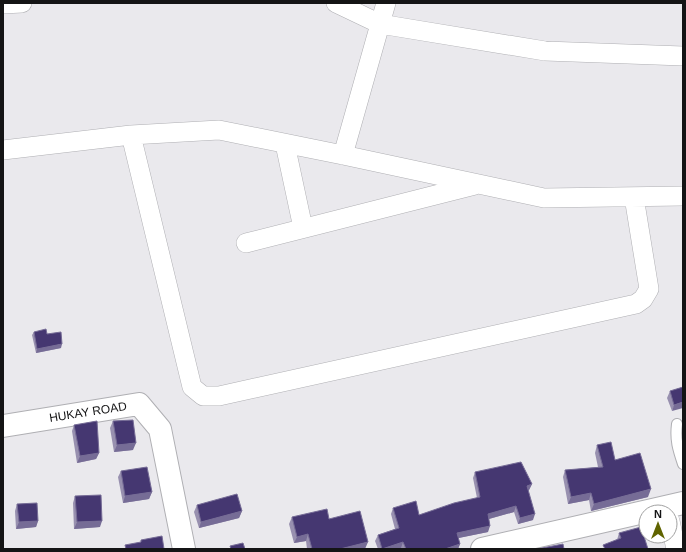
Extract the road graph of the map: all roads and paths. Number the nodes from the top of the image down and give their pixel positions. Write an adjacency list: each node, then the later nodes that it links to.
1 (22, 3): 4 (street)
2 (336, 3): 5 (street)
3 (386, 3): 5 (street)
4 (3, 4)
5 (380, 24): 6 (street); 10 (street)
6 (683, 56)
7 (131, 135): 8 (street); 9 (street); 13 (street)
8 (285, 144): 10 (street); 14 (street)
9 (3, 150)
10 (343, 155): 11 (street)
11 (480, 184): 13 (street); 14 (street)
12 (683, 196): 13 (street)
13 (634, 197)
14 (303, 228): 15 (street)
15 (246, 243)
16 (677, 424): 18 (lane)
17 (3, 426): 20 (street, HUKAY ROAD)
18 (683, 464)
19 (638, 518): 21 (street)
20 (184, 549)
21 (482, 549)

